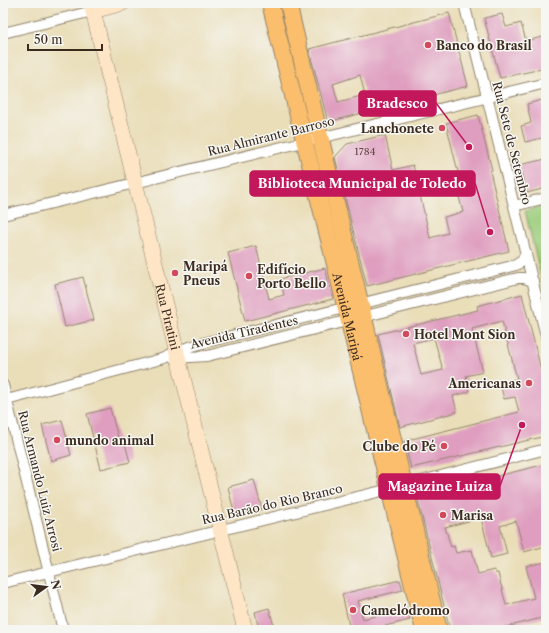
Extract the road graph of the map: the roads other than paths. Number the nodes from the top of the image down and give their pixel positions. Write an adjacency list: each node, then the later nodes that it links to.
1 (123, 3): 5 (street)
2 (270, 3): 10 (main road, Avenida Maripá)
3 (288, 3): 9 (main road, Avenida Maripá)
4 (464, 3): 8 (street, Rua Sete de Setembro)
5 (92, 7): 6 (street); 12 (street, Rua Piratini)
6 (3, 33)
7 (546, 82): 8 (street, Rua Almirante Barroso)
8 (487, 97): 11 (street, Rua Almirante Barroso); 14 (street, Rua Sete de Setembro)
9 (314, 114): 10 (main road); 11 (main road, Avenida Maripá)
10 (298, 119): 11 (main road, Avenida Maripá)
11 (313, 140): 12 (street, Rua Almirante Barroso); 22 (main road, Avenida Maripá)
12 (135, 183): 15 (street, Rua Almirante Barroso); 27 (street, Rua Piratini)
13 (546, 198): 14 (street)
14 (514, 206): 16 (street, Rua Sete de Setembro)
15 (3, 215)
16 (526, 253): 17 (street, Avenida Tiradentes); 19 (street, Rua Sete de Setembro)
17 (508, 267): 18 (street); 20 (street, Avenida Tiradentes)
18 (512, 280): 19 (street, Avenida Tiradentes); 21 (street, Avenida Tiradentes)
19 (532, 281): 25 (street, Rua Sete de Setembro)
20 (390, 297): 21 (street); 22 (street, Avenida Tiradentes)
21 (393, 310): 22 (street, Avenida Tiradentes)
22 (355, 312): 23 (street, Avenida Tiradentes); 24 (street, Avenida Tiradentes); 32 (main road, Avenida Maripá)
23 (322, 314): 24 (street); 26 (street, Avenida Tiradentes)
24 (324, 327): 28 (street, Avenida Tiradentes)
25 (546, 332)
26 (203, 343): 27 (street, Avenida Tiradentes); 28 (street)
27 (173, 356): 28 (street, Avenida Tiradentes); 30 (street); 34 (street, Rua Piratini)
28 (207, 356)
29 (3, 385): 30 (street, Rua Armando Luiz Arrosi)
30 (5, 400): 35 (street, Rua Armando Luiz Arrosi)
31 (546, 449): 32 (street, Rua Barão do Rio Branco)
32 (397, 487): 33 (main road, Avenida Maripá); 34 (street, Rua Barão do Rio Branco)
33 (402, 510): 39 (main road, Avenida Maripá); 40 (main road, Avenida Maripá)
34 (220, 529): 35 (street, Rua Barão do Rio Branco); 38 (street, Rua Piratini)
35 (49, 572): 36 (street, Rua Barão do Rio Branco); 37 (street, Rua Armando Luiz Arrosi)
36 (3, 583)
37 (63, 630)
38 (245, 630)
39 (424, 630)
40 (439, 630)

